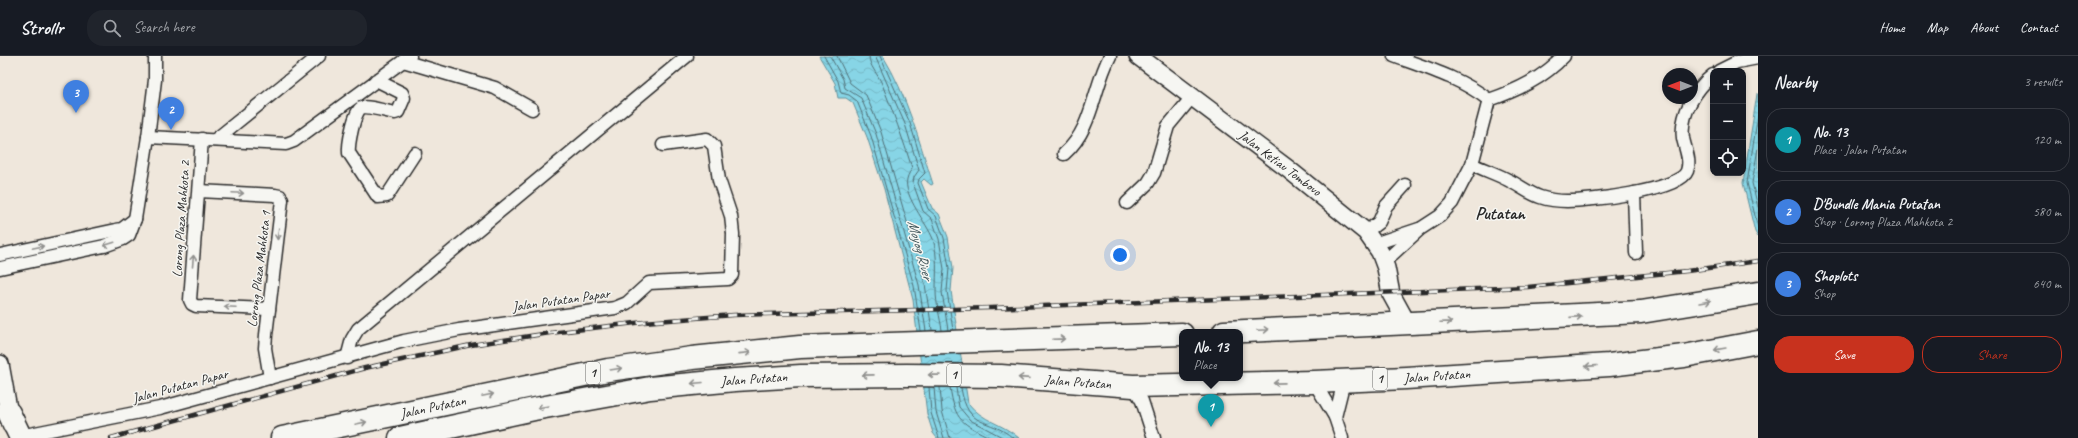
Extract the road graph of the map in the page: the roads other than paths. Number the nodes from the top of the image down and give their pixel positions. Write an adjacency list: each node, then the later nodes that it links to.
1 (319, 56): 18 (street)
2 (687, 56): 42 (street)
3 (1110, 56): 21 (street)
4 (1394, 56): 14 (street)
5 (1564, 56): 14 (street)
6 (157, 57): 16 (street)
7 (1142, 57): 13 (street, Jalan Ketiau Tombovo)
8 (1758, 58): 10 (street)
9 (406, 59): 12 (street); 15 (street)
10 (1725, 68)
11 (1710, 78): 25 (street)
12 (376, 80): 18 (street); 20 (street)
13 (1192, 96): 26 (street); 29 (street, Jalan Ketiau Tombovo)
14 (1489, 100): 22 (street)
15 (532, 109)
16 (148, 137): 17 (street); 27 (street)
17 (202, 139): 18 (street); 24 (street, Lorong Plaza Mahkota 2)
18 (215, 140)
19 (663, 145): 42 (street, Jalan Putatan Papar)
20 (415, 153)
21 (1064, 154)
22 (1472, 164): 25 (street); 28 (street)
23 (1405, 185): 29 (street)
24 (199, 191): 36 (street, Lorong Plaza Mahkota 2, one-way to 24); 36 (street, Lorong Plaza Mahkota 1, one-way to 36)
25 (1634, 193): 30 (street)
26 (1127, 203)
27 (135, 219): 31 (street, one-way to 27); 33 (street, one-way to 33)
28 (1420, 229): 29 (street); 32 (street)
29 (1370, 238): 32 (street, Jalan Ketiau Tombovo)
30 (1636, 254)
31 (0, 255)
32 (1384, 262): 35 (street, Jalan Ketiau Tombovo)
33 (0, 268)
34 (1758, 293): 37 (highway, one-way to 34)
35 (1392, 294): 37 (street, Jalan Ketiau Tombovo); 38 (street)
36 (269, 309): 44 (street, Lorong Plaza Mahkota 1)
37 (1407, 323): 38 (highway)
38 (1377, 324): 39 (highway, one-way to 38)
39 (1243, 331)
40 (1179, 334): 54 (highway, Jalan Putatan / 1, one-way to 40)
41 (1758, 342): 45 (highway, Jalan Putatan / 1, one-way to 45)
42 (347, 358): 44 (street, Jalan Putatan Papar)
43 (0, 364): 49 (street)
44 (270, 378): 53 (street, Jalan Putatan Papar)
45 (1344, 381): 46 (highway, Jalan Putatan / 1); 50 (street)
46 (1314, 382): 48 (highway, Jalan Putatan / 1, one-way to 48); 50 (street)
47 (1133, 386): 48 (highway, Jalan Putatan / 1); 51 (street); 52 (highway, Jalan Putatan / 1, one-way to 52)
48 (1159, 386): 51 (street)
49 (9, 413): 53 (highway)
50 (1335, 417): 57 (street)
51 (1149, 422): 56 (street)
52 (441, 433): 55 (highway, Jalan Putatan / 1)
53 (18, 437)
54 (282, 438)
55 (400, 438)
56 (1154, 438)
57 (1342, 438)

